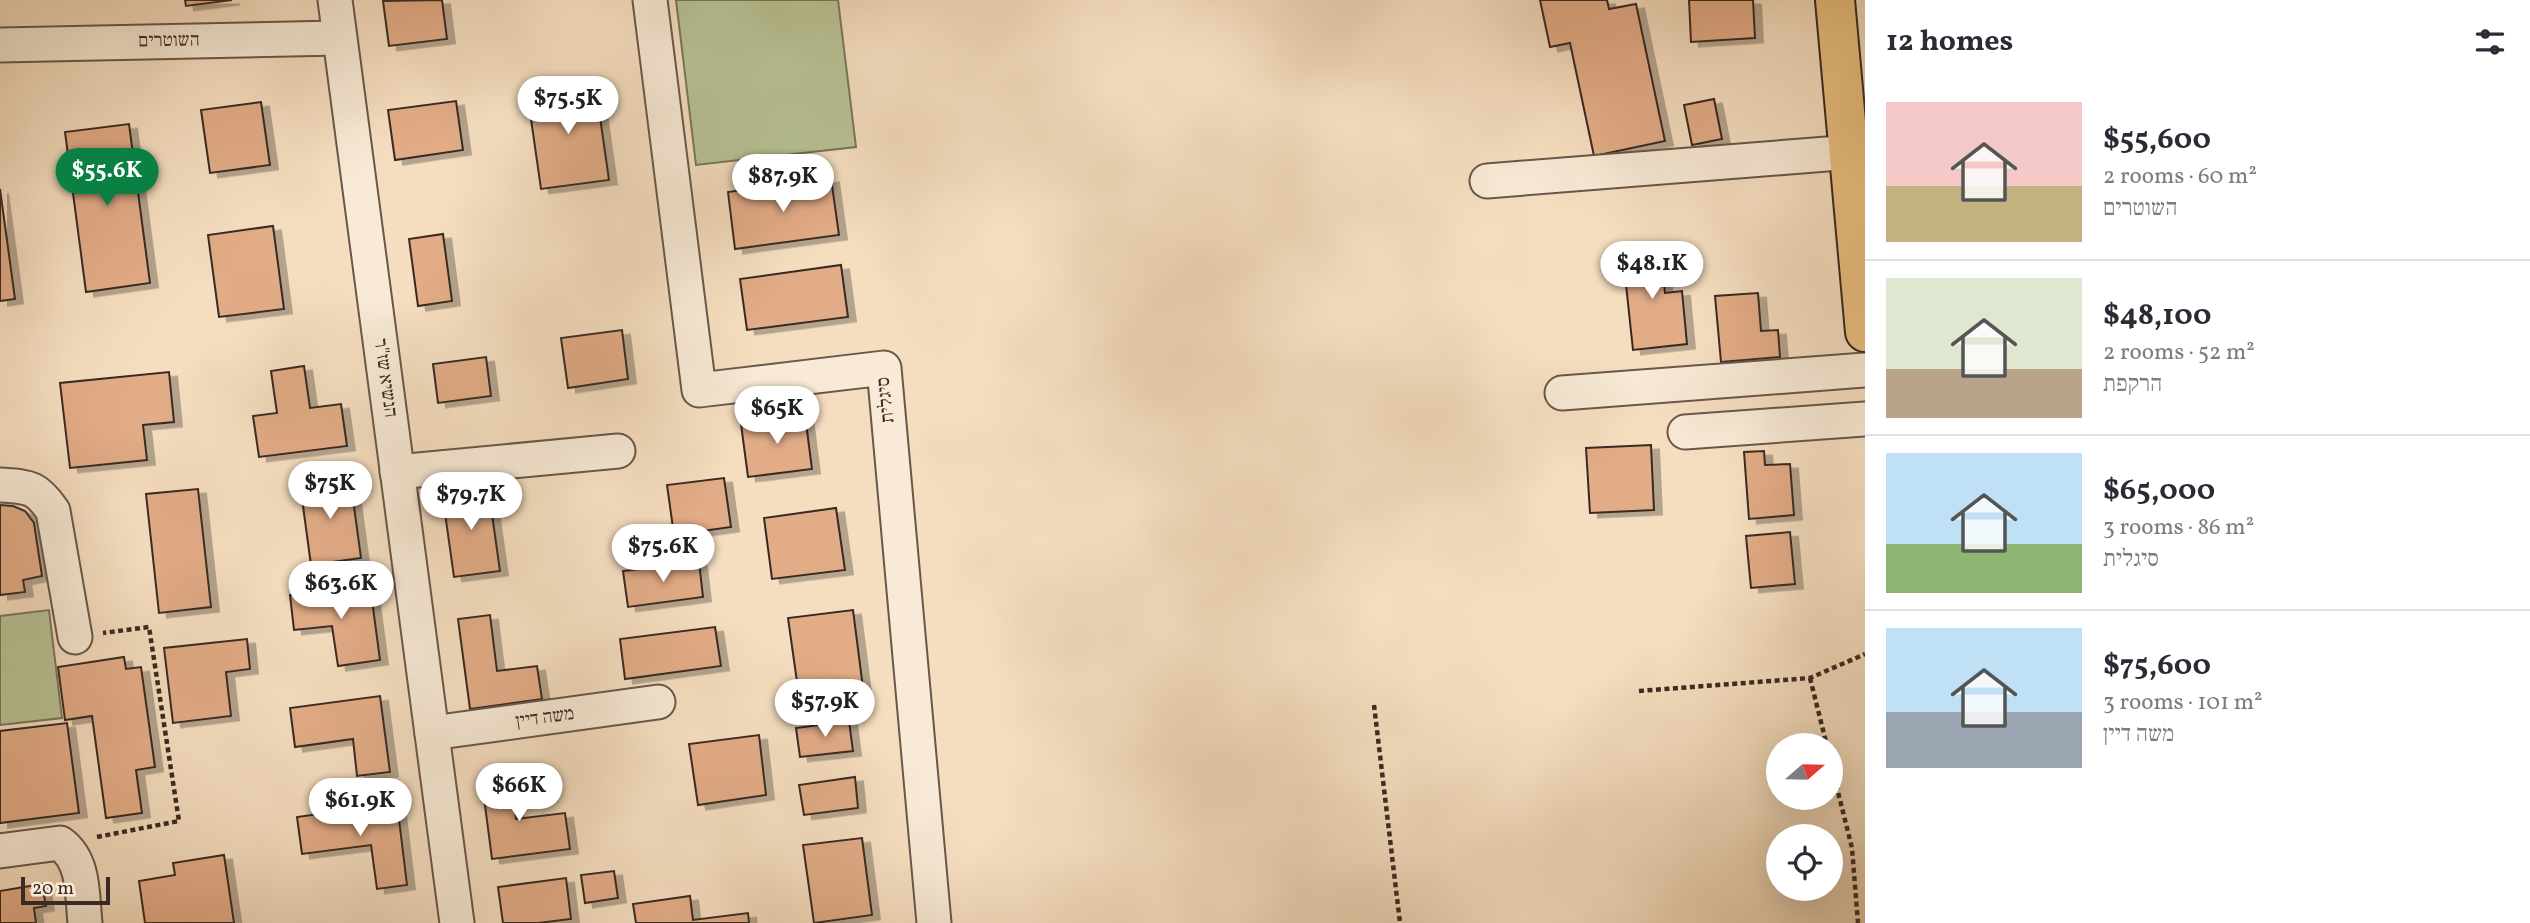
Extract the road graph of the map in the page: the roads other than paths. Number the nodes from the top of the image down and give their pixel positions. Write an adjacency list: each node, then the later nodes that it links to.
1 (335, 0): 4 (street, הנשיא שז"ר)
2 (650, 0): 22 (street, סיגלית)
3 (1835, 0): 6 (main road)
4 (339, 38): 5 (street, השוטרים); 14 (street, הנשיא שז"ר)
5 (0, 45)
6 (1858, 169): 7 (street); 8 (main road)
7 (1486, 181)
8 (1865, 331)
9 (1865, 370): 10 (street)
10 (1562, 393)
11 (1865, 419): 12 (street)
12 (1685, 432)
13 (618, 451): 14 (street)
14 (397, 472): 18 (street, הנשיא שז"ר)
15 (0, 485): 16 (street)
16 (75, 637)
17 (658, 702): 18 (street, משה דיין)
18 (432, 733): 21 (street, הנשיא שז"ר)
19 (0, 851): 20 (street)
20 (85, 923)
21 (457, 923)
22 (934, 923)

